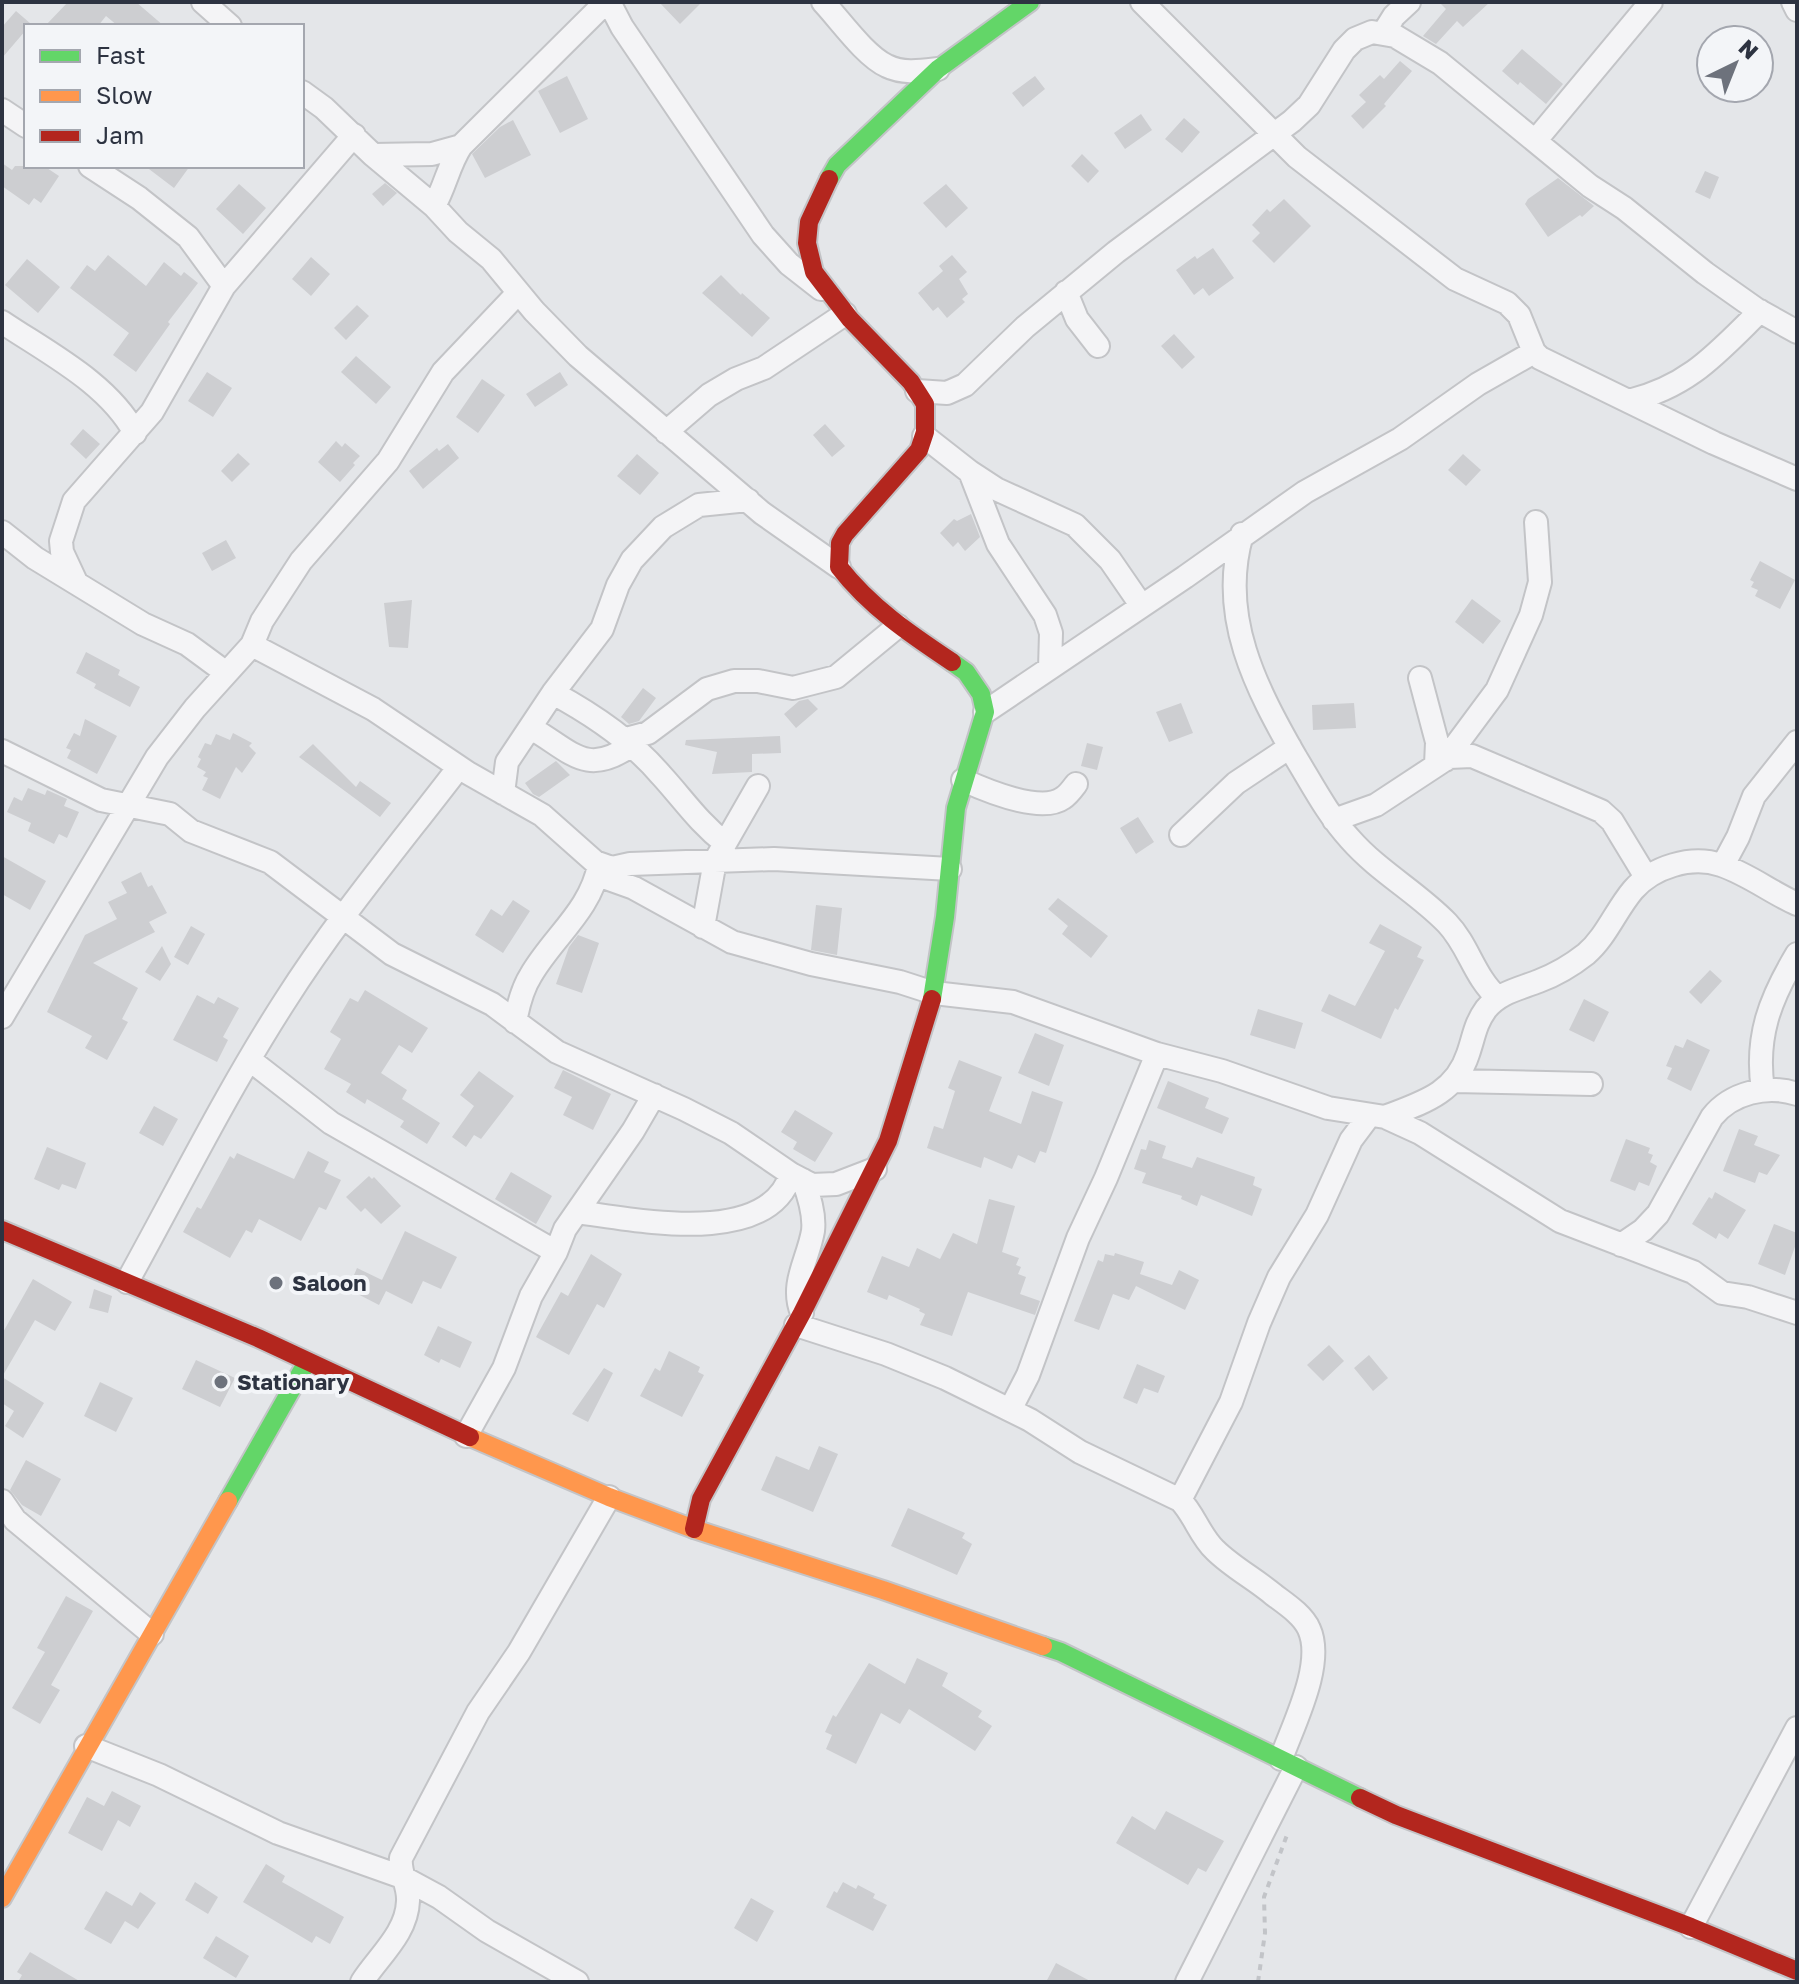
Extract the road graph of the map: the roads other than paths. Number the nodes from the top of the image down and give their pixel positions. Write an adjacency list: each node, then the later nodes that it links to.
1 (203, 2): 10 (street)
2 (823, 2): 12 (street)
3 (1030, 2): 12 (street)
4 (1142, 2): 16 (street)
5 (1409, 2): 11 (street)
6 (1651, 2): 18 (street)
7 (1793, 2): 9 (street)
8 (604, 3): 19 (street); 26 (street)
9 (1797, 10)
10 (228, 24)
11 (1384, 32): 16 (street); 18 (street)
12 (938, 69): 26 (street)
13 (304, 94): 17 (street)
14 (2, 110): 15 (street)
15 (24, 125)
16 (1272, 134): 24 (street); 32 (street)
17 (354, 135): 20 (street); 23 (street)
18 (1536, 140): 27 (street)
19 (461, 146): 20 (street); 22 (street)
20 (373, 155): 22 (street)
21 (93, 168): 23 (street)
22 (434, 206): 25 (street)
23 (224, 286): 36 (street)
24 (1066, 292): 31 (street); 33 (street)
25 (518, 293): 35 (street); 50 (street)
26 (830, 296): 28 (street)
27 (1760, 311): 30 (street); 34 (street)
28 (845, 314): 33 (street); 35 (street)
29 (2, 322): 36 (street)
30 (1797, 332)
31 (1098, 346)
32 (1534, 352): 34 (street); 45 (street)
33 (917, 391): 37 (street)
34 (1629, 401): 40 (street)
35 (666, 432): 38 (street)
36 (135, 433): 47 (street)
37 (924, 436): 39 (street); 46 (street)
38 (694, 455): 41 (street); 42 (street)
39 (970, 472): 48 (street); 51 (street)
40 (1797, 479)
41 (748, 500): 42 (street); 46 (street)
42 (694, 508): 54 (street)
43 (1536, 522): 62 (street)
44 (2, 532): 47 (street)
45 (1242, 534): 48 (street); 59 (street)
46 (839, 567): 49 (street)
47 (76, 582): 52 (street)
48 (1141, 605): 51 (street)
49 (898, 626): 55 (street); 58 (street)
50 (252, 645): 52 (street); 63 (street)
51 (1050, 668): 55 (street)
52 (225, 672): 68 (street)
53 (1420, 678): 62 (street)
54 (553, 693): 56 (street); 58 (street)
55 (985, 712): 64 (street)
56 (531, 728): 58 (street); 61 (street)
57 (1797, 742): 72 (street)
58 (626, 743): 71 (street)
59 (1290, 747): 69 (street); 70 (street)
60 (2, 751): 68 (street)
61 (507, 762): 63 (street); 67 (street)
62 (1440, 762): 69 (street); 75 (street)
63 (464, 770): 67 (street); 77 (street)
64 (963, 780): 65 (street); 73 (street)
65 (1076, 784)
66 (758, 786): 71 (street)
67 (503, 793): 74 (street)
68 (126, 807): 77 (street); 82 (street)
69 (1334, 820): 81 (street)
70 (1181, 835)
71 (720, 852): 73 (street); 74 (street); 78 (street)
72 (1723, 865): 75 (street); 76 (street)
73 (950, 869): 80 (street)
74 (598, 871): 78 (street); 83 (street)
75 (1646, 877): 81 (street)
76 (1797, 904)
77 (342, 918): 83 (street); 85 (street)
78 (703, 927): 80 (street)
79 (1797, 954): 88 (street)
80 (934, 993): 84 (street); 92 (street)
81 (1498, 998): 86 (street)
82 (2, 1017)
83 (515, 1022): 90 (street)
84 (1157, 1054): 91 (street); 102 (street)
85 (250, 1060): 97 (street); 98 (street)
86 (1454, 1081): 87 (street); 91 (street)
87 (1591, 1084)
88 (1763, 1090): 89 (street); 96 (street)
89 (1797, 1094)
90 (654, 1095): 93 (street); 94 (street)
91 (1377, 1117): 96 (street); 105 (street)
92 (875, 1169): 93 (street); 100 (street)
93 (797, 1177): 94 (street); 100 (street)
94 (577, 1212): 97 (street)
95 (2, 1230): 98 (street)
96 (1621, 1245): 99 (street)
97 (556, 1252): 103 (street)
98 (127, 1282): 101 (street)
99 (1797, 1313)
100 (799, 1319): 102 (street); 107 (street)
101 (307, 1362): 103 (street); 108 (street)
102 (1010, 1410): 105 (street)
103 (466, 1436): 104 (street)
104 (609, 1497): 107 (street); 112 (street)
105 (1180, 1500): 111 (street)
106 (2, 1501): 108 (street)
107 (694, 1529): 111 (street)
108 (152, 1634): 110 (street)
109 (1797, 1728): 114 (street)
110 (86, 1746): 112 (street); 113 (street)
111 (1288, 1763): 114 (street); 118 (street)
112 (402, 1877): 116 (street); 117 (street)
113 (2, 1898)
114 (1691, 1927): 115 (street)
115 (1797, 1971)
116 (362, 1982)
117 (577, 1982)
118 (1187, 1982)

